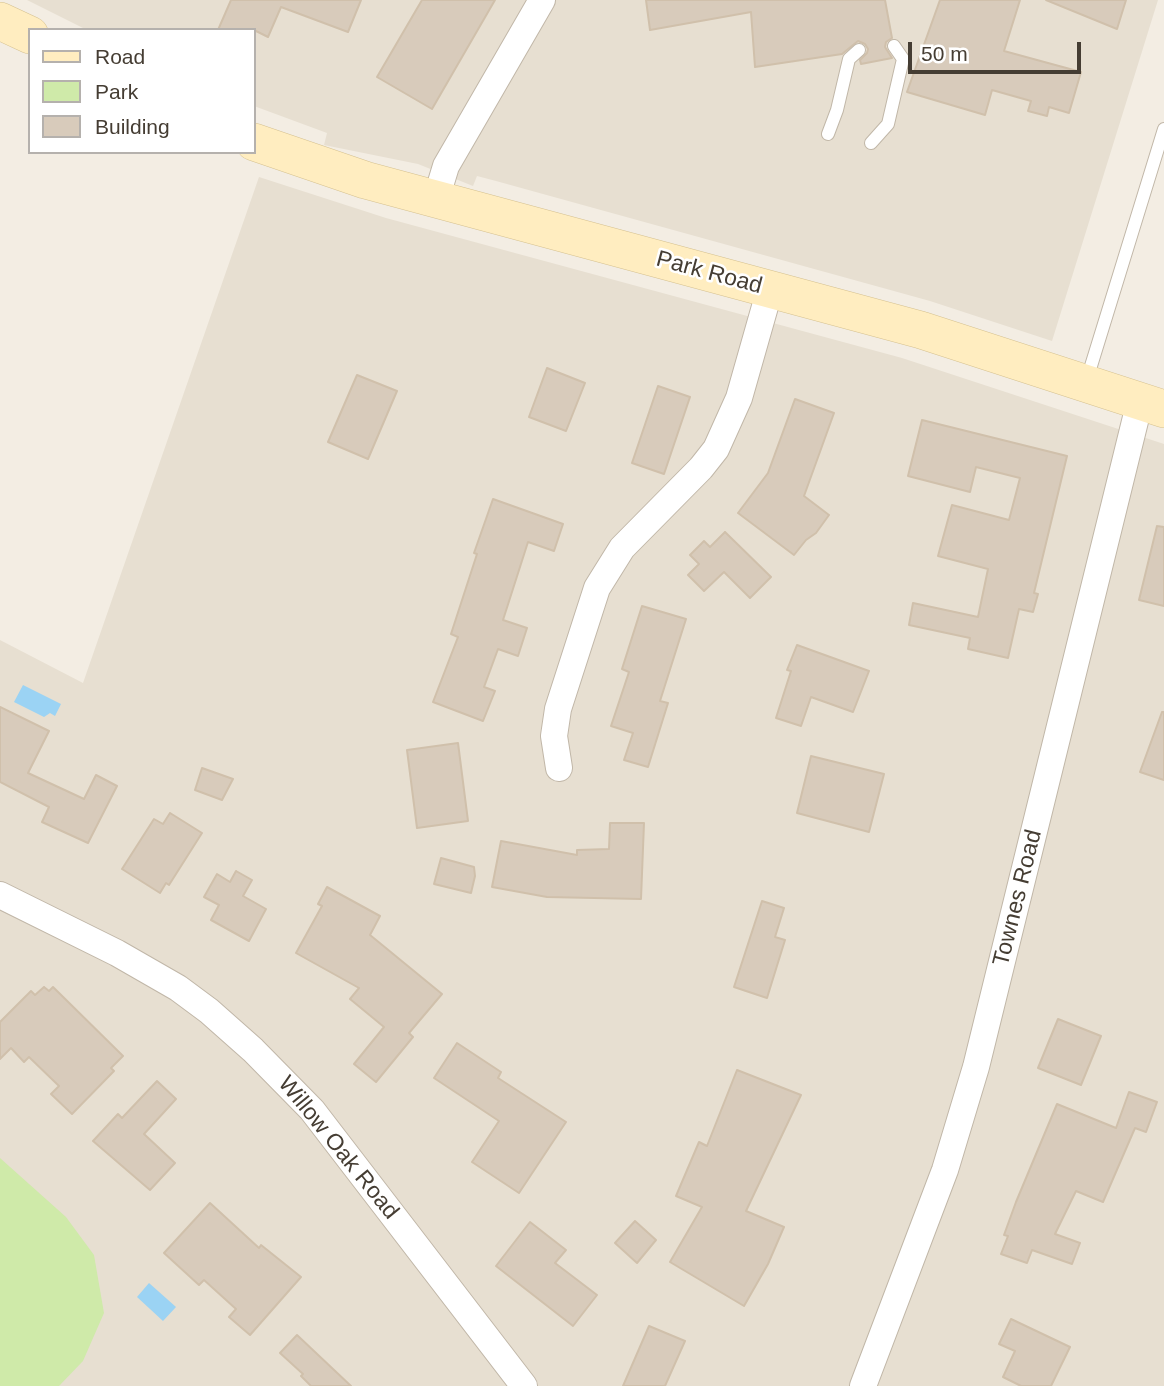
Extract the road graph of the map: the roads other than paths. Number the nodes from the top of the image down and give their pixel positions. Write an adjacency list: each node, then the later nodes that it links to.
1 (541, 0): 10 (street)
2 (0, 21): 3 (main road)
3 (28, 35)
4 (894, 46): 9 (lane)
5 (859, 50): 7 (lane)
6 (1164, 129): 12 (lane)
7 (828, 134)
8 (256, 143): 10 (main road, Park Road)
9 (872, 143)
10 (436, 199): 11 (main road, Park Road)
11 (770, 289): 12 (main road, Park Road); 14 (street)
12 (1086, 383): 13 (main road, Park Road)
13 (1152, 405): 17 (street, Townes Road)
14 (559, 768)
15 (0, 895): 16 (street, Willow Oak Road)
16 (524, 1386)
17 (863, 1386)

